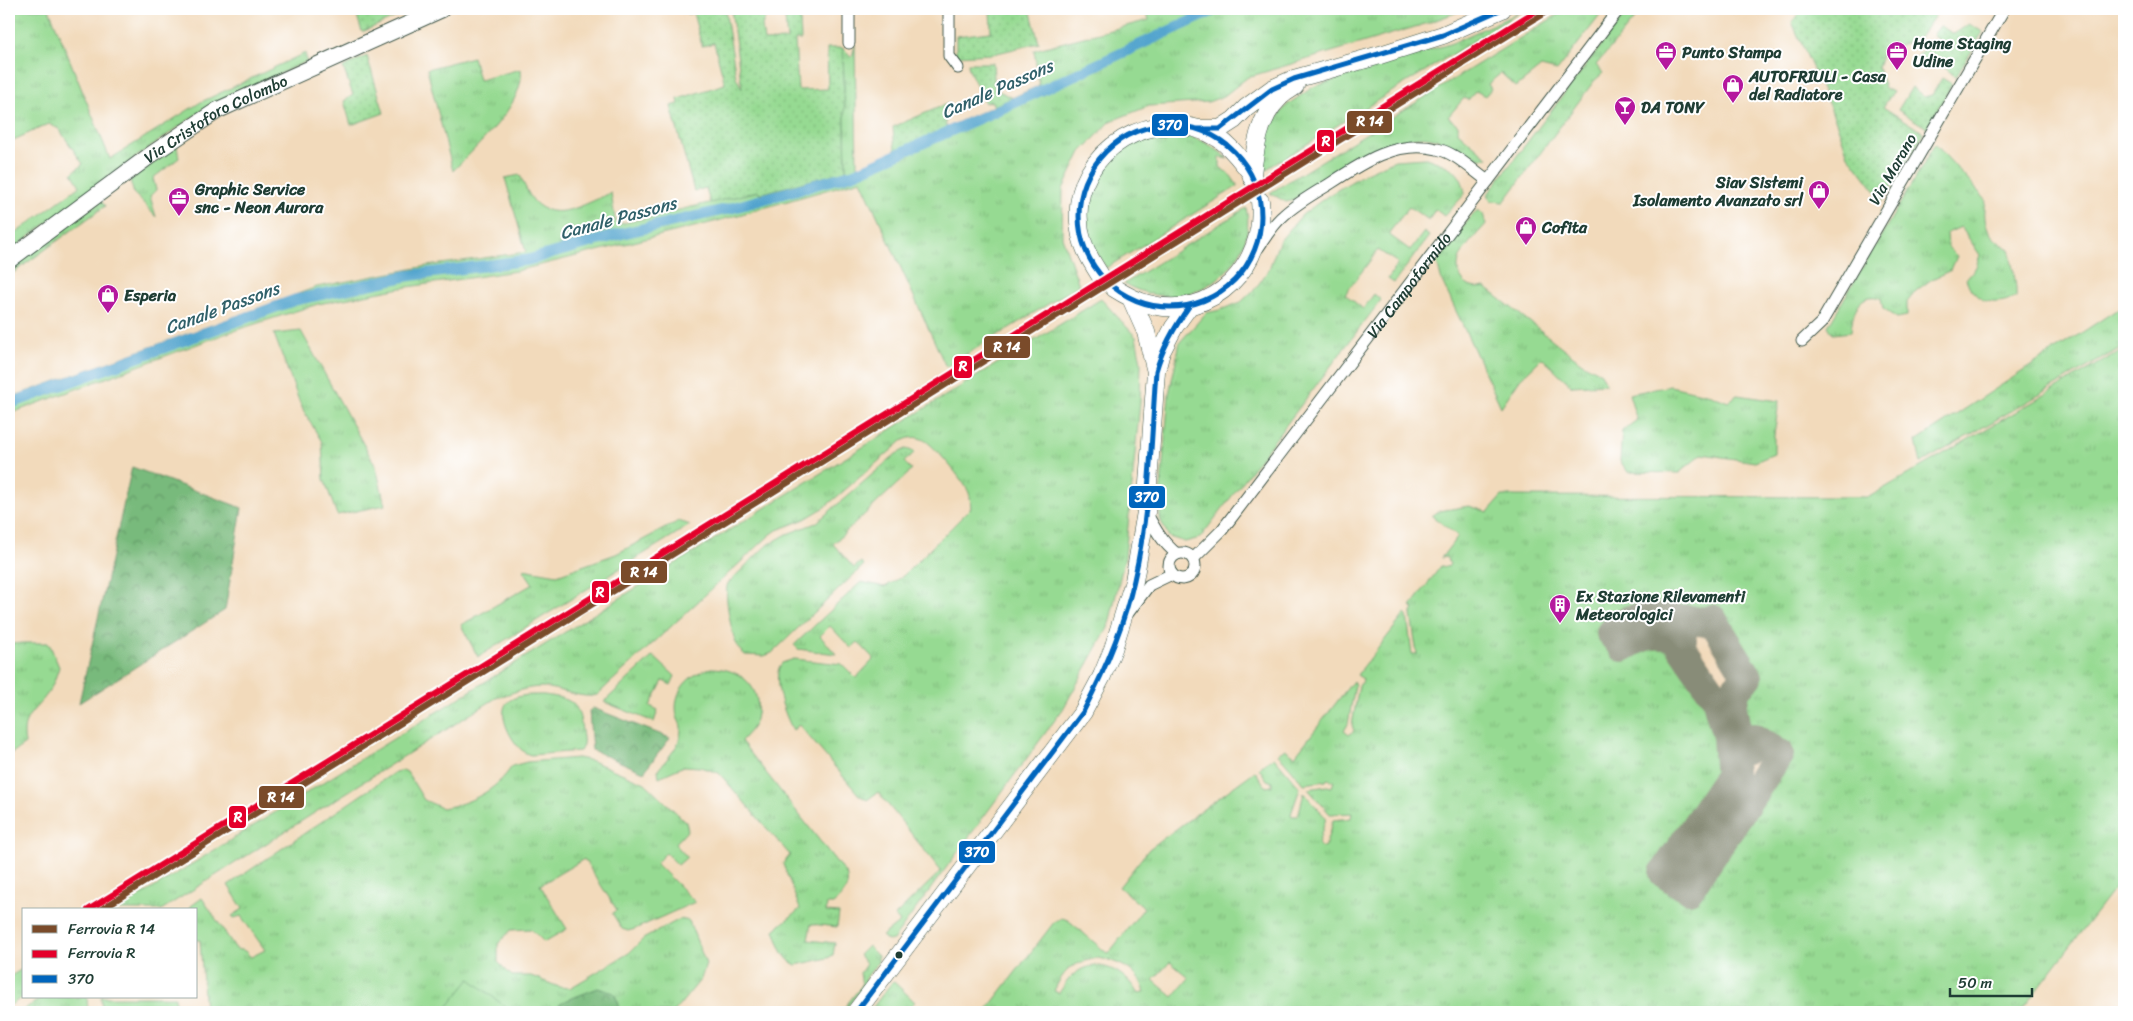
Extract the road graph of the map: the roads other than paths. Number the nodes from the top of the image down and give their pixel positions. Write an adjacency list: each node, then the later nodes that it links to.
1 (442, 9): 14 (main road, Via Cristoforo Colombo)
2 (849, 9): 7 (street)
3 (949, 9): 8 (street)
4 (1502, 9): 9 (main road)
5 (1619, 9): 11 (street, Via Campoformido)
6 (2004, 9): 19 (street, Via Marano)
7 (848, 42)
8 (958, 68)
9 (1311, 74): 10 (main road); 10 (main road)
10 (1198, 129): 15 (main road)
11 (1488, 181): 13 (street); 23 (street, Via Campoformido)
12 (1260, 201): 13 (main road)
13 (1251, 257): 18 (main road)
14 (9, 260)
15 (1100, 275)
16 (1114, 288): 17 (main road)
17 (1131, 298): 18 (main road); 20 (main road)
18 (1190, 305): 20 (main road)
19 (1802, 341)
20 (1156, 371): 21 (main road)
21 (1146, 512): 22 (street); 25 (main road)
22 (1177, 554): 23 (street); 24 (street)
23 (1193, 559): 24 (street, Via Campoformido)
24 (1172, 574): 25 (street)
25 (1123, 620): 26 (main road)
26 (856, 1012)

